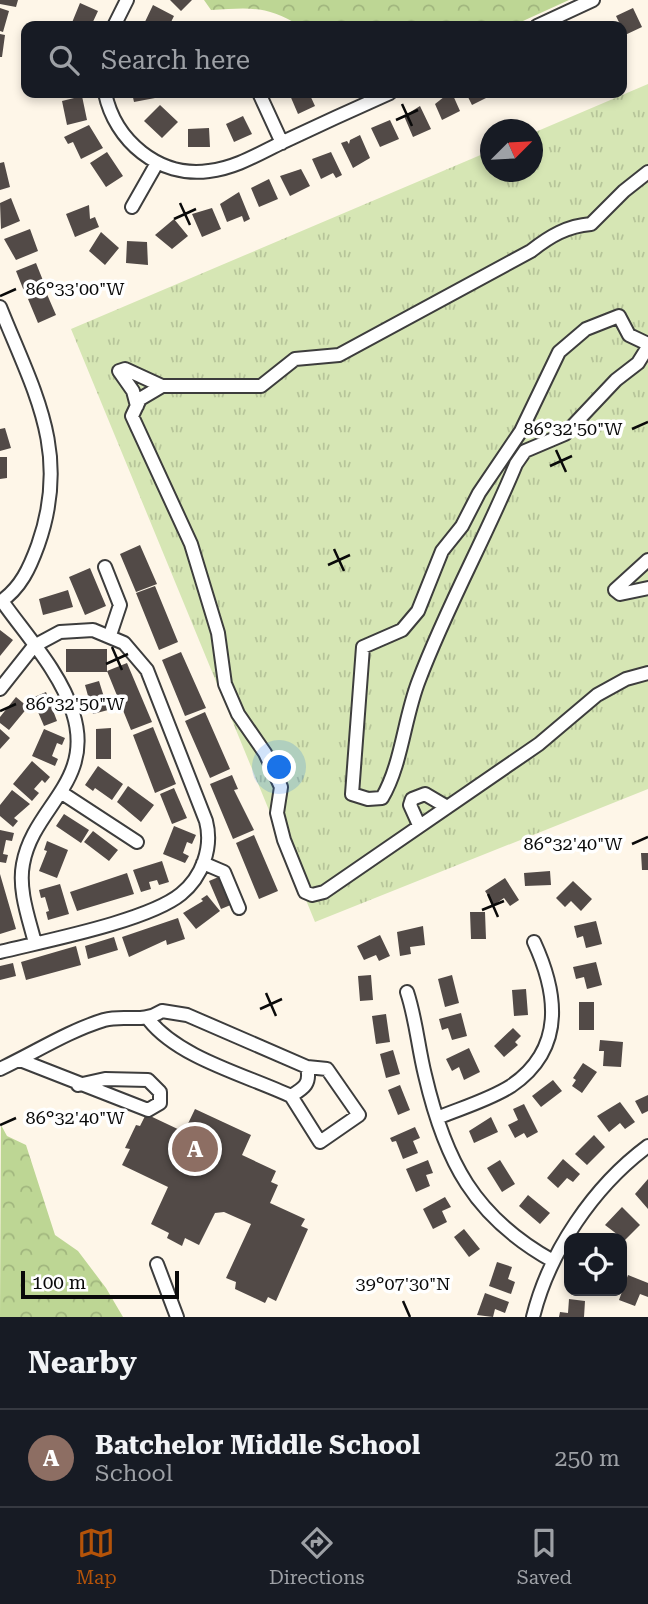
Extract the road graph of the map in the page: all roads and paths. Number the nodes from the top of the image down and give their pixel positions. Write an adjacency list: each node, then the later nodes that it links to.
1 (127, 0): 3 (street)
2 (593, 0): 4 (street)
3 (116, 21)
4 (548, 21)
5 (107, 98): 9 (street)
6 (261, 98): 8 (street)
7 (379, 98): 8 (street)
8 (282, 143): 9 (street)
9 (158, 163): 11 (street)
10 (648, 172): 14 (street)
11 (132, 207)
12 (0, 307): 19 (street)
13 (648, 345): 13 (street)
14 (162, 386): 15 (street); 15 (street)
15 (137, 406): 26 (street)
16 (648, 560): 18 (street)
17 (105, 567): 20 (street)
18 (648, 588)
19 (1, 601): 21 (street)
20 (110, 635): 21 (street); 28 (street)
21 (34, 646): 23 (street); 24 (street)
22 (648, 673): 25 (street)
23 (0, 689)
24 (62, 793): 27 (street); 31 (street)
25 (447, 807): 26 (street); 26 (street)
26 (419, 825)
27 (137, 842)
28 (203, 863): 29 (street); 31 (street)
29 (239, 908)
30 (534, 942): 40 (street)
31 (35, 943): 32 (street)
32 (0, 952)
33 (407, 992): 40 (street)
34 (149, 1020): 35 (street); 36 (street); 39 (street)
35 (20, 1060): 37 (street); 38 (street)
36 (307, 1067): 39 (street); 39 (street)
37 (0, 1069)
38 (78, 1085): 38 (street)
39 (291, 1096)
40 (437, 1118): 42 (street)
41 (648, 1146): 42 (street)
42 (553, 1261): 45 (street)
43 (157, 1264): 44 (street)
44 (177, 1317)
45 (533, 1317)

